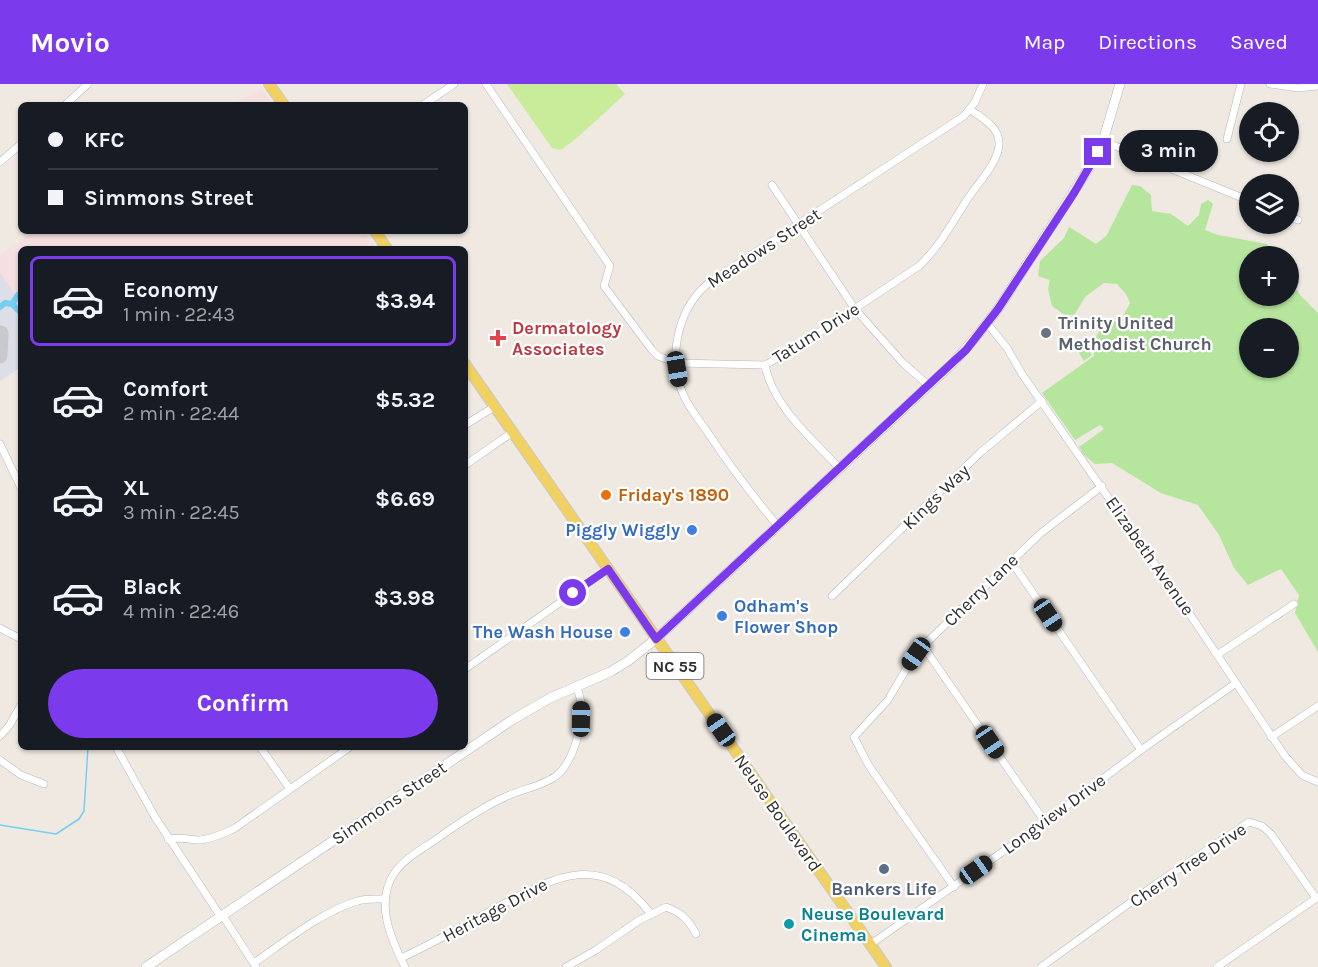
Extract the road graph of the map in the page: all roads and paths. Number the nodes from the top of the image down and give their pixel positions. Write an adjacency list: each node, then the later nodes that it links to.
1 (88, 84): 10 (street)
2 (269, 84): 11 (main road)
3 (454, 84): 12 (street)
4 (486, 84): 23 (street, Tatum Drive)
5 (983, 84): 13 (street)
6 (1120, 84): 15 (street, Simmons Street)
7 (1241, 84): 14 (street)
8 (1270, 84): 9 (street)
9 (1318, 86)
10 (68, 102)
11 (282, 102)
12 (427, 102)
13 (971, 110): 20 (street, Meadows Street); 21 (street, Tatum Drive)
14 (1227, 139)
15 (1103, 141): 19 (street); 22 (street, Simmons Street)
16 (18, 147): 17 (street)
17 (0, 162)
18 (772, 185): 20 (street)
19 (1239, 197)
20 (799, 225): 21 (street); 23 (street, Meadows Street)
21 (855, 309): 24 (street, Tatum Drive); 26 (street)
22 (987, 323): 26 (street, Simmons Street); 27 (street, Elizabeth Avenue)
23 (677, 363): 24 (street, Tatum Drive); 36 (street, Meadows Street)
24 (765, 365): 33 (street)
25 (468, 368): 28 (main road, Neuse Boulevard / NC 55)
26 (927, 385): 33 (street, Simmons Street)
27 (1042, 401): 35 (street, Elizabeth Avenue); 39 (street, Kings Way)
28 (494, 407): 29 (street); 30 (main road, Neuse Boulevard / NC 55)
29 (468, 423)
30 (513, 432): 32 (street); 38 (main road, Neuse Boulevard / NC 55)
31 (0, 444): 34 (street)
32 (468, 463)
33 (840, 468): 36 (street, Simmons Street)
34 (18, 482)
35 (1102, 486): 37 (street, Cherry Lane); 45 (street, Elizabeth Avenue)
36 (777, 525): 43 (street, Simmons Street)
37 (1011, 561): 44 (street, Cherry Lane); 58 (street)
38 (608, 569): 43 (main road, Neuse Boulevard / NC 55); 46 (street)
39 (832, 596)
40 (1294, 604): 45 (street)
41 (0, 628): 42 (street)
42 (18, 637)
43 (656, 639): 48 (street, Simmons Street); 71 (main road, Neuse Boulevard / NC 55)
44 (923, 646): 63 (street); 65 (street, Cherry Lane)
45 (1218, 655): 47 (street, Elizabeth Avenue)
46 (468, 667)
47 (1236, 683): 52 (street, Elizabeth Avenue); 58 (street, Longview Drive)
48 (577, 687): 56 (street, Simmons Street); 67 (street)
49 (1318, 706): 52 (street)
50 (18, 710): 51 (street)
51 (0, 736)
52 (1271, 737): 60 (street, Elizabeth Avenue)
53 (118, 750): 64 (street)
54 (262, 750): 62 (street)
55 (346, 750): 62 (street)
56 (468, 750)
57 (468, 750): 69 (street, Simmons Street)
58 (1141, 750): 63 (street, Longview Drive)
59 (0, 760): 61 (street)
60 (1318, 782)
61 (44, 784)
62 (290, 789): 64 (street)
63 (1045, 822): 65 (street, Longview Drive)
64 (168, 839): 69 (street)
65 (954, 887): 71 (street, Longview Drive)
66 (1317, 898): 73 (street, Cherry Tree Drive); 81 (street)
67 (385, 899): 72 (street); 74 (street)
68 (651, 914): 70 (street); 72 (street, Heritage Drive); 77 (street)
69 (222, 916): 74 (street); 75 (street, Simmons Street)
70 (696, 934)
71 (871, 944): 78 (main road, Neuse Boulevard / NC 55)
72 (401, 958): 76 (street)
73 (1052, 959): 79 (street, Cherry Tree Drive); 80 (street)
74 (255, 965)
75 (146, 967)
76 (405, 967)
77 (566, 967)
78 (886, 967)
79 (1041, 967)
80 (1058, 967)
81 (1217, 967)

